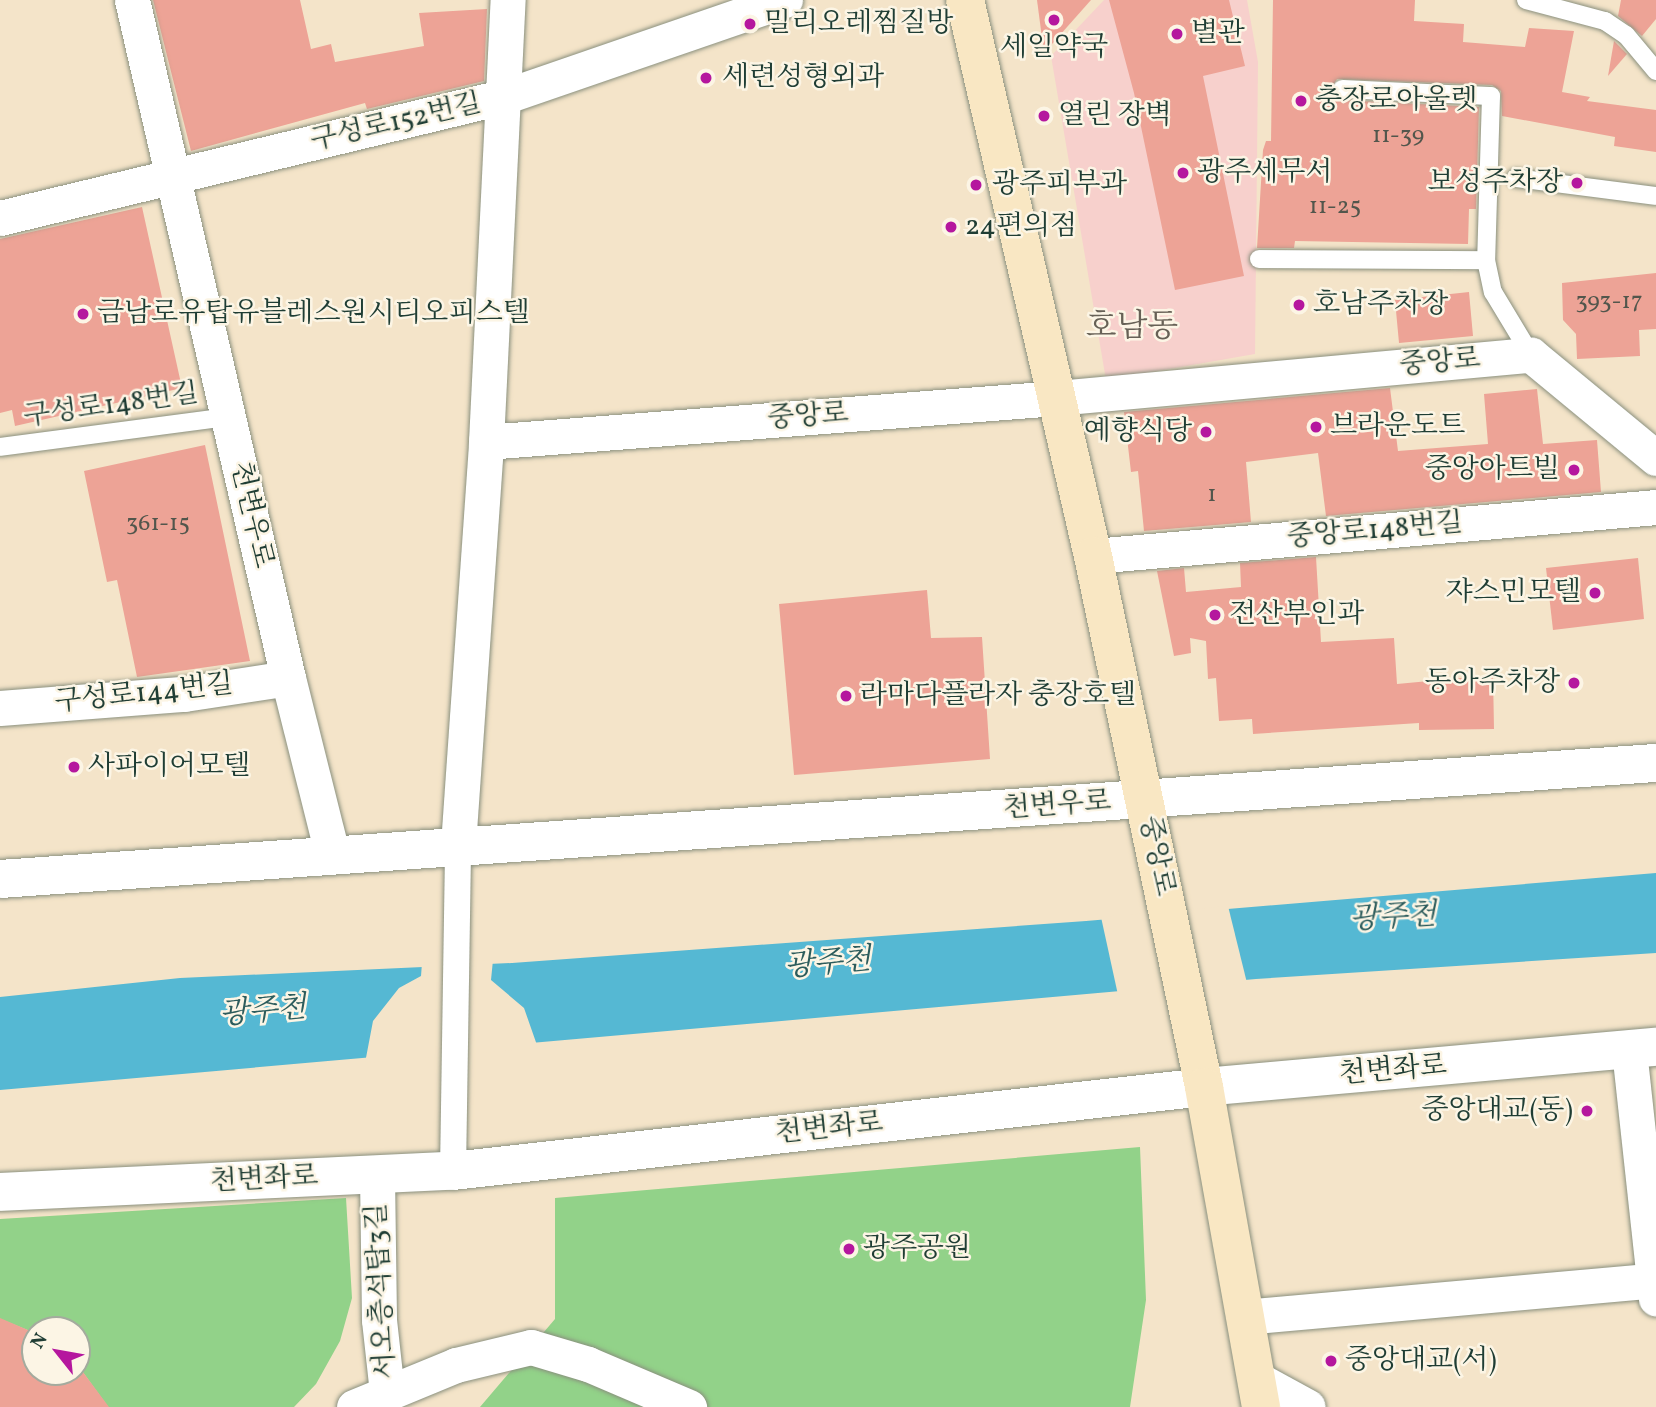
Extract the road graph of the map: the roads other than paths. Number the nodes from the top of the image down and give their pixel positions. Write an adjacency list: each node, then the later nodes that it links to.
1 (132, 0): 9 (street, 천변우로)
2 (508, 0): 8 (street)
3 (785, 0): 8 (street, 구성로152번길)
4 (965, 0): 16 (main road, 중앙로)
5 (1526, 0): 6 (lane)
6 (1656, 71)
7 (1342, 89): 14 (lane)
8 (506, 96): 9 (street, 구성로152번길); 18 (street)
9 (175, 175): 12 (street, 구성로152번길); 17 (street, 천변우로)
10 (1516, 178): 11 (lane)
11 (1656, 196)
12 (0, 218)
13 (1259, 259): 14 (lane)
14 (1486, 260): 15 (lane)
15 (1531, 355): 16 (street, 중앙로); 20 (street)
16 (1056, 398): 18 (street, 중앙로); 22 (main road, 중앙로)
17 (229, 417): 19 (lane, 구성로148번길); 23 (street, 천변우로)
18 (486, 442): 28 (street)
19 (0, 447)
20 (1656, 458)
21 (1656, 507): 22 (street, 중앙로148번길)
22 (1093, 556): 26 (main road, 중앙로)
23 (288, 678): 24 (street, 구성로144번길); 27 (street, 천변우로)
24 (0, 708)
25 (1656, 763): 26 (street, 천변우로)
26 (1144, 800): 28 (street, 천변우로); 31 (main road, 중앙로)
27 (332, 853): 28 (street, 천변우로); 29 (street, 천변우로)
28 (458, 861): 32 (street)
29 (0, 879)
30 (1643, 1048): 31 (street, 천변좌로); 35 (street)
31 (1204, 1087): 32 (street, 천변좌로); 36 (main road, 중앙로)
32 (453, 1171): 33 (street, 천변좌로)
33 (377, 1175): 34 (street, 천변좌로); 38 (street, 서오층석탑3길)
34 (0, 1192)
35 (1655, 1286): 36 (street)
36 (1244, 1317): 37 (main road, 중앙로)
37 (1258, 1393): 41 (street)
38 (388, 1400): 39 (street); 40 (street)
39 (354, 1407)
40 (689, 1407)
41 (1308, 1407)

